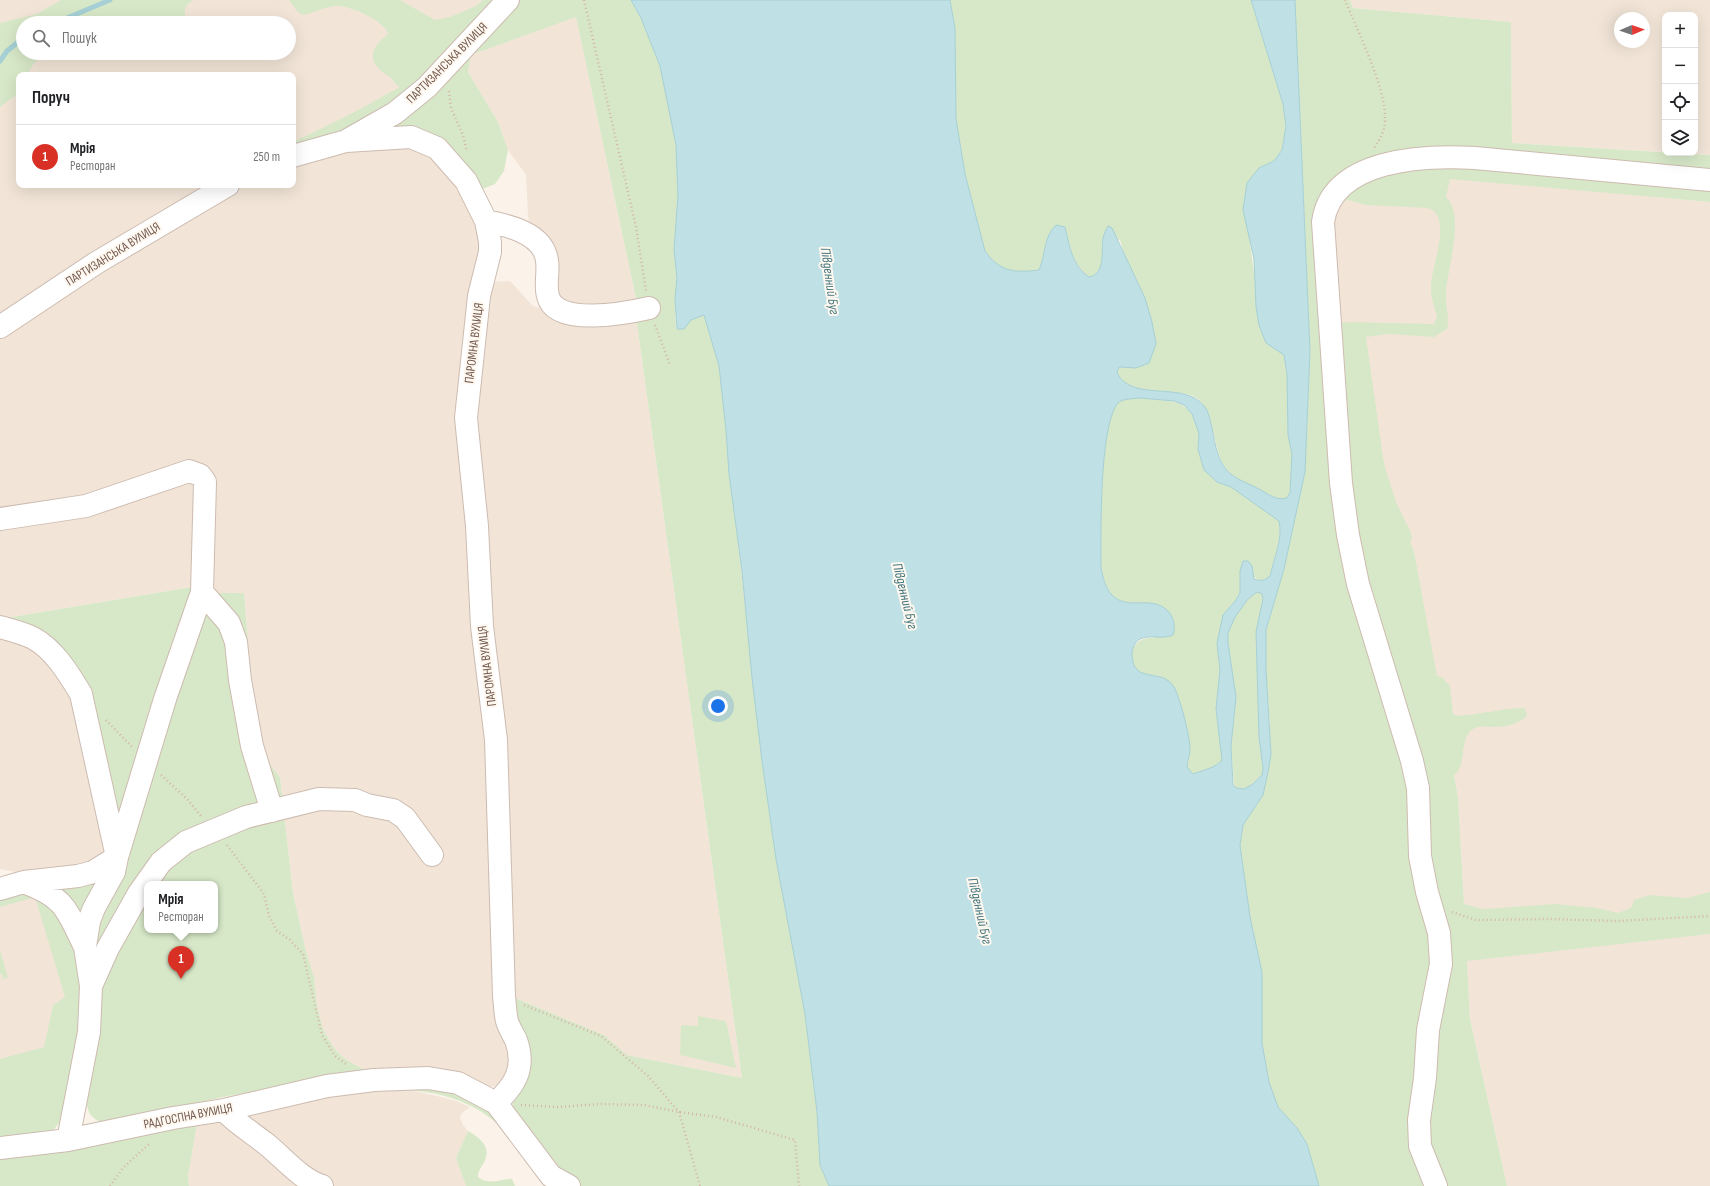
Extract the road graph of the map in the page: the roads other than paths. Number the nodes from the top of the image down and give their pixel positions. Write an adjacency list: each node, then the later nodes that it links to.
1 (508, 0): 2 (street, ПАРТИЗАНСЬКА ВУЛИЦЯ)
2 (346, 141): 3 (street, ПАРТИЗАНСЬКА ВУЛИЦЯ); 6 (street, ПАРОМНА ВУЛИЦЯ)
3 (296, 155)
4 (1710, 180): 28 (street)
5 (223, 188): 8 (street, ПАРТИЗАНСЬКА ВУЛИЦЯ)
6 (486, 221): 7 (street); 22 (street, ПАРОМНА ВУЛИЦЯ)
7 (649, 308)
8 (0, 327)
9 (0, 519): 10 (street)
10 (202, 592): 12 (street); 14 (street)
11 (0, 627): 14 (street)
12 (272, 811): 13 (street); 16 (street)
13 (432, 855)
14 (117, 857): 17 (street); 20 (street)
15 (0, 876): 17 (street)
16 (148, 881)
17 (24, 882): 19 (street); 20 (street)
18 (144, 886): 21 (street)
19 (0, 888)
20 (84, 946): 21 (street)
21 (91, 986): 24 (street)
22 (496, 1103): 23 (street, РАДГОСПНА ВУЛИЦЯ); 26 (street)
23 (224, 1110): 24 (street, РАДГОСПНА ВУЛИЦЯ); 27 (street)
24 (68, 1140): 25 (street, РАДГОСПНА ВУЛИЦЯ)
25 (0, 1148)
26 (559, 1183)
27 (322, 1186)
28 (1436, 1186)

